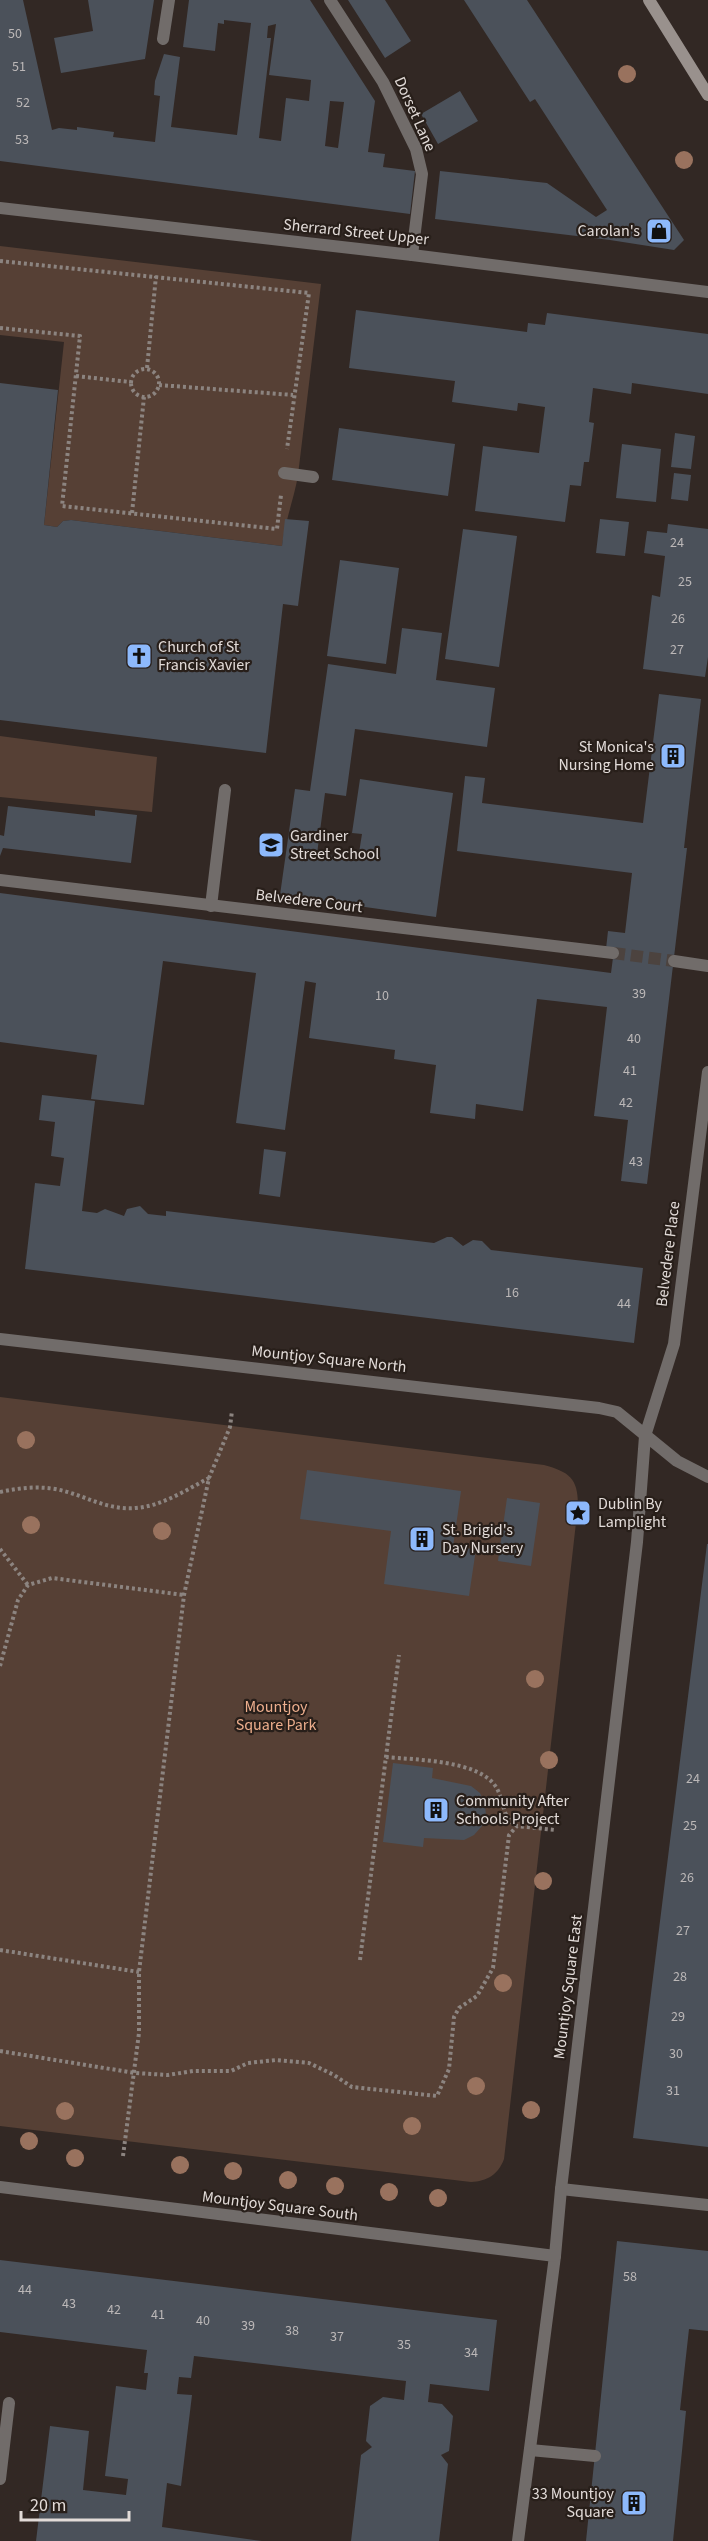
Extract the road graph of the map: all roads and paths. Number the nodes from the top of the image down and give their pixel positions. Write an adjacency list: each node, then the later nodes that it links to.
1 (169, 0): 4 (street)
2 (330, 0): 7 (street, Dorset Lane)
3 (649, 0): 5 (main road)
4 (163, 39)
5 (708, 95)
6 (0, 208): 7 (street, Sherrard Street Upper)
7 (412, 255): 10 (street, Sherrard Street Upper)
8 (0, 261): 9 (path)
9 (156, 276): 12 (path); 16 (path)
10 (708, 292)
11 (0, 328): 13 (path)
12 (147, 368): 14 (path); 15 (path)
13 (76, 376): 14 (path); 20 (path)
14 (130, 382): 17 (path)
15 (159, 385): 16 (path); 17 (path)
16 (293, 395): 18 (path)
17 (144, 397): 20 (path)
18 (284, 473): 19 (street); 20 (path)
19 (313, 477)
20 (132, 513)
21 (225, 790): 23 (street)
22 (0, 880): 23 (street, Belvedere Court)
23 (212, 906): 24 (street, Belvedere Court)
24 (613, 953)
25 (674, 961): 26 (street)
26 (708, 966)
27 (708, 1071): 30 (street, Belvedere Place)
28 (0, 1339): 30 (street, Mountjoy Square North)
29 (232, 1411): 32 (path)
30 (645, 1436): 31 (street, Mountjoy Square North); 49 (street, Mountjoy Square East)
31 (708, 1477)
32 (209, 1478): 33 (path); 36 (path)
33 (0, 1492)
34 (0, 1549): 35 (path)
35 (28, 1585): 36 (path); 38 (path)
36 (184, 1595): 44 (path)
37 (399, 1655): 39 (path)
38 (0, 1666)
39 (386, 1756): 40 (path); 43 (path)
40 (517, 1826): 41 (path); 46 (path)
41 (555, 1830)
42 (0, 1950): 44 (path)
43 (360, 1960)
44 (139, 1972): 46 (path)
45 (0, 2051): 46 (path)
46 (135, 2073): 47 (path)
47 (123, 2156)
48 (0, 2187): 51 (street, Mountjoy Square South)
49 (561, 2189): 50 (street); 51 (street, Mountjoy Square East)
50 (708, 2205)
51 (555, 2256): 53 (street, Mountjoy Square East)
52 (9, 2403): 55 (street)
53 (530, 2450): 54 (street); 56 (street, Mountjoy Square East)
54 (595, 2456)
55 (0, 2479)
56 (518, 2541)

